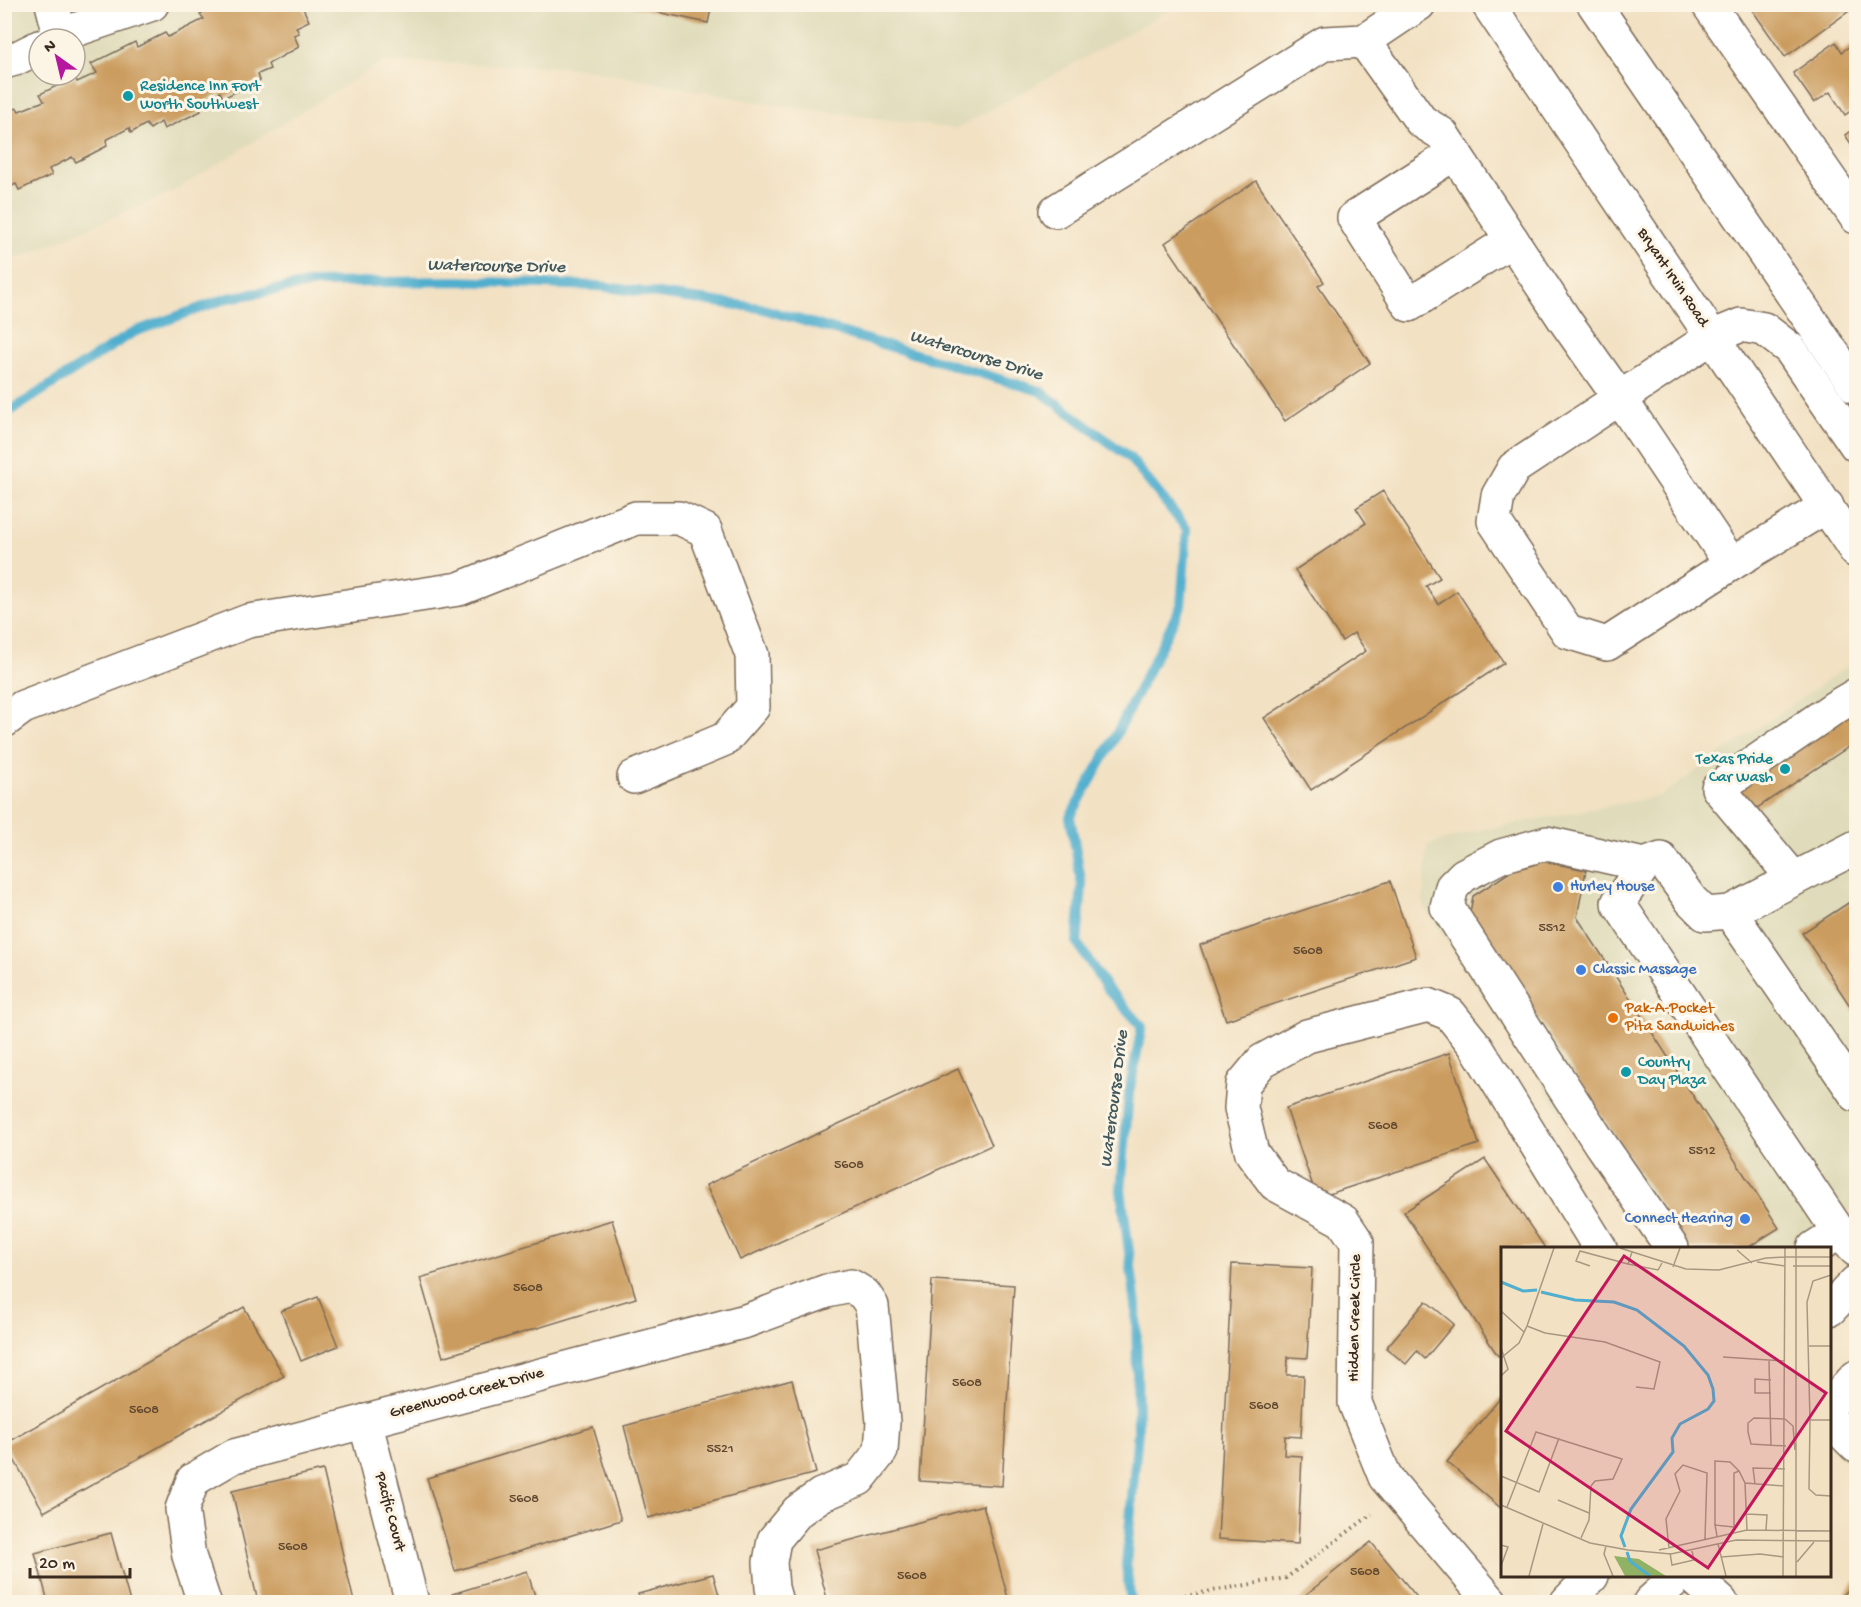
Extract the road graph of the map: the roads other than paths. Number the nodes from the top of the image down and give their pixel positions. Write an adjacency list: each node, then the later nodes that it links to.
1 (52, 4): 7 (main road)
2 (152, 4): 8 (main road)
3 (1419, 4): 9 (main road)
4 (1488, 4): 16 (main road, Bryant Irvin Road)
5 (1594, 4): 17 (main road)
6 (1708, 4): 14 (main road)
7 (51, 27)
8 (87, 27)
9 (1364, 41): 12 (main road); 13 (main road)
10 (27, 53): 11 (main road)
11 (4, 62)
12 (1455, 153): 15 (main road); 15 (main road)
13 (1056, 211)
14 (1857, 217)
15 (1512, 240): 18 (main road)
16 (1712, 336): 18 (main road); 19 (main road); 20 (main road, Bryant Irvin Road)
17 (1857, 387)
18 (1619, 397): 22 (main road); 22 (main road)
19 (1857, 445)
20 (1827, 506): 21 (main road, Bryant Irvin Road); 22 (main road)
21 (1857, 550)
22 (1731, 564)
23 (1857, 695): 28 (main road)
24 (4, 721): 25 (main road)
25 (634, 777)
26 (1857, 847): 28 (main road)
27 (1644, 865): 29 (main road); 31 (main road); 33 (main road)
28 (1794, 879): 29 (main road)
29 (1730, 912): 30 (main road)
30 (1857, 1095)
31 (1837, 1244)
32 (1599, 1247): 47 (main road, Hidden Creek Circle)
33 (1671, 1247)
34 (1857, 1282): 35 (main road)
35 (1831, 1308)
36 (1857, 1377): 37 (main road)
37 (1831, 1404)
38 (366, 1421): 44 (main road, Greenwood Creek Drive); 45 (main road, Pacific Court); 46 (main road, Greenwood Creek Drive)
39 (1831, 1421): 40 (main road)
40 (1857, 1446)
41 (1590, 1577): 48 (main road)
42 (1677, 1577): 49 (main road)
43 (1694, 1577): 50 (main road)
44 (204, 1602)
45 (412, 1602)
46 (776, 1602)
47 (1491, 1602)
48 (1567, 1602)
49 (1650, 1602)
50 (1721, 1602)

